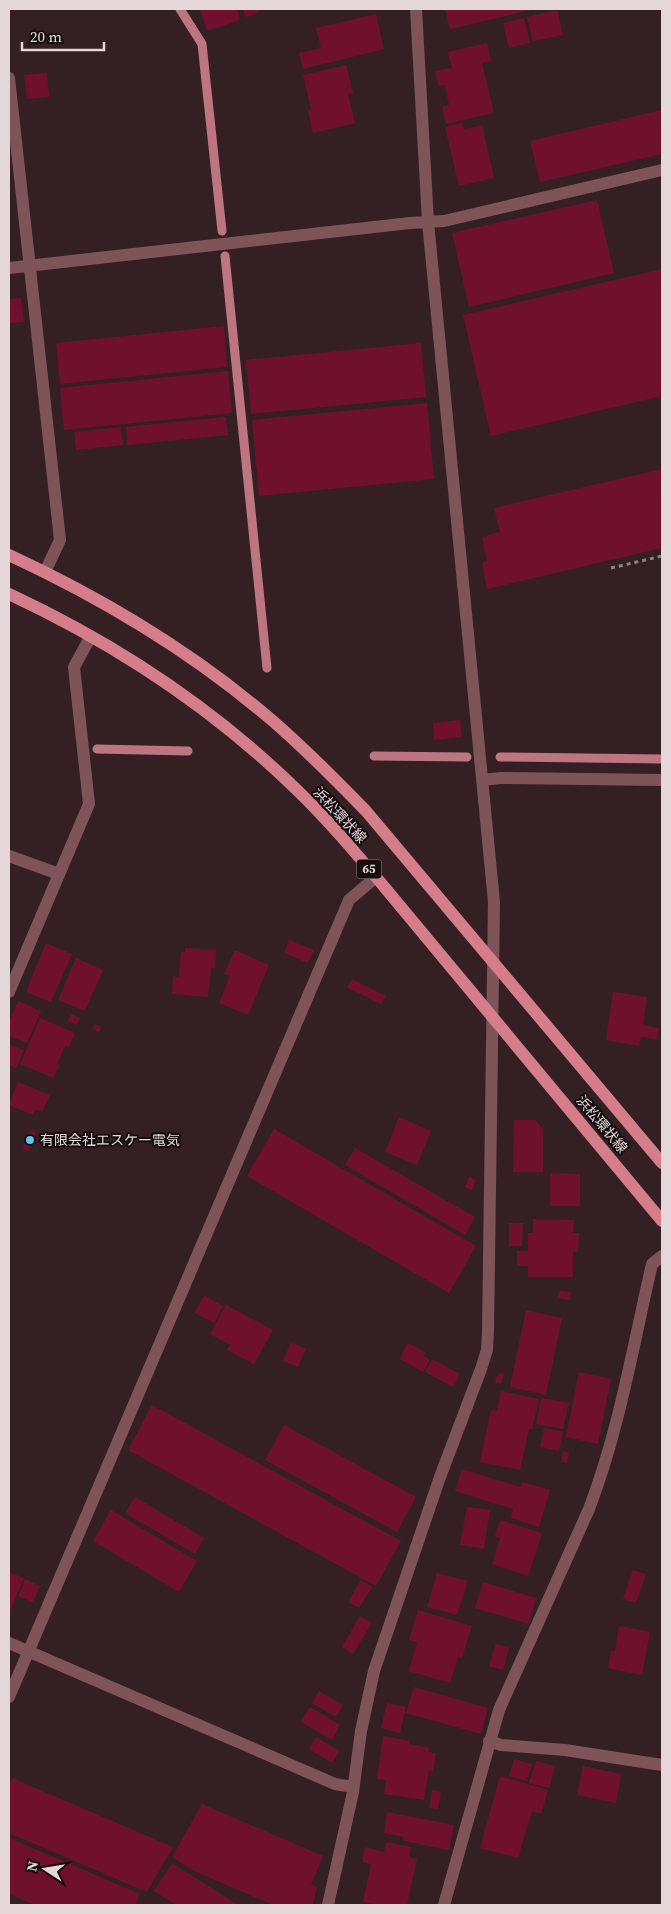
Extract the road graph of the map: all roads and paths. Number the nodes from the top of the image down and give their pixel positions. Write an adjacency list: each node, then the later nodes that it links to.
1 (416, 9): 4 (street)
2 (9, 78): 5 (street)
3 (662, 170): 4 (street)
4 (428, 222): 5 (street); 13 (street)
5 (29, 266): 6 (street); 10 (street)
6 (9, 268)
7 (9, 555): 10 (main road, 浜松環状線 / 65)
8 (662, 556): 9 (path)
9 (611, 568)
10 (45, 572): 18 (main road, 浜松環状線 / 65)
11 (9, 594): 12 (main road, 浜松環状線 / 65)
12 (91, 636): 16 (street); 17 (main road, 浜松環状線 / 65)
13 (482, 780): 14 (street); 18 (street)
14 (662, 780)
15 (9, 856): 16 (street)
16 (59, 874): 19 (street)
17 (376, 877): 20 (main road, 浜松環状線 / 65); 25 (street)
18 (493, 962): 20 (street); 21 (main road, 浜松環状線 / 65)
19 (9, 992)
20 (492, 1016): 22 (main road, 浜松環状線 / 65); 29 (street)
21 (662, 1162)
22 (662, 1221)
23 (662, 1256): 27 (street)
24 (9, 1643): 25 (street)
25 (28, 1651): 26 (street); 29 (street)
26 (9, 1697)
27 (489, 1742): 28 (street); 31 (street)
28 (662, 1765)
29 (354, 1787): 30 (street)
30 (328, 1905)
31 (444, 1905)

